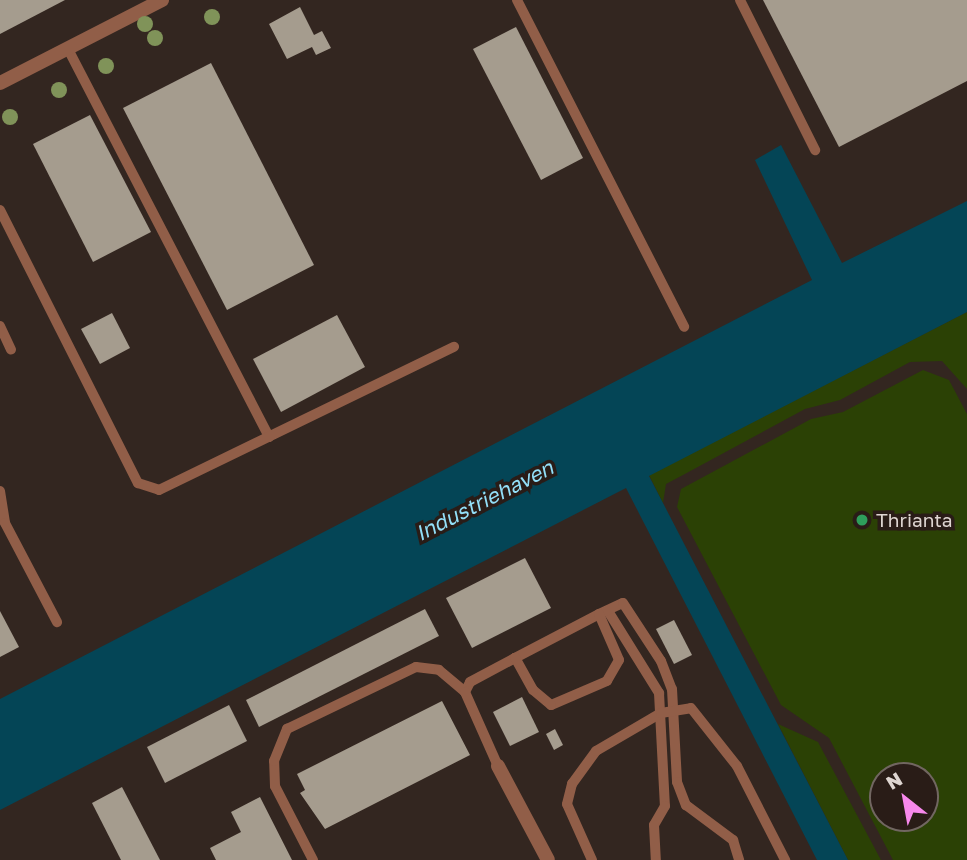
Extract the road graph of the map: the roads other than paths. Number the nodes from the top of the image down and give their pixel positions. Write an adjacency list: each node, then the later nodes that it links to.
1 (162, 0): 4 (street)
2 (517, 0): 9 (lane)
3 (740, 0): 6 (lane)
4 (68, 49): 5 (street); 12 (lane)
5 (0, 83)
6 (816, 150)
7 (0, 211): 12 (lane)
8 (0, 326): 11 (lane)
9 (684, 327)
10 (454, 347): 12 (lane)
11 (11, 350)
12 (269, 437)
13 (0, 491): 15 (lane)
14 (603, 612): 16 (lane); 16 (lane); 18 (lane); 19 (lane)
15 (57, 622)
16 (515, 658): 17 (lane)
17 (465, 692): 20 (lane); 21 (lane)
18 (674, 709): 19 (lane); 25 (lane); 26 (lane)
19 (661, 713): 23 (lane); 24 (lane)
20 (498, 766): 22 (street)
21 (313, 860)
22 (548, 860)
23 (592, 860)
24 (656, 860)
25 (739, 860)
26 (785, 860)

